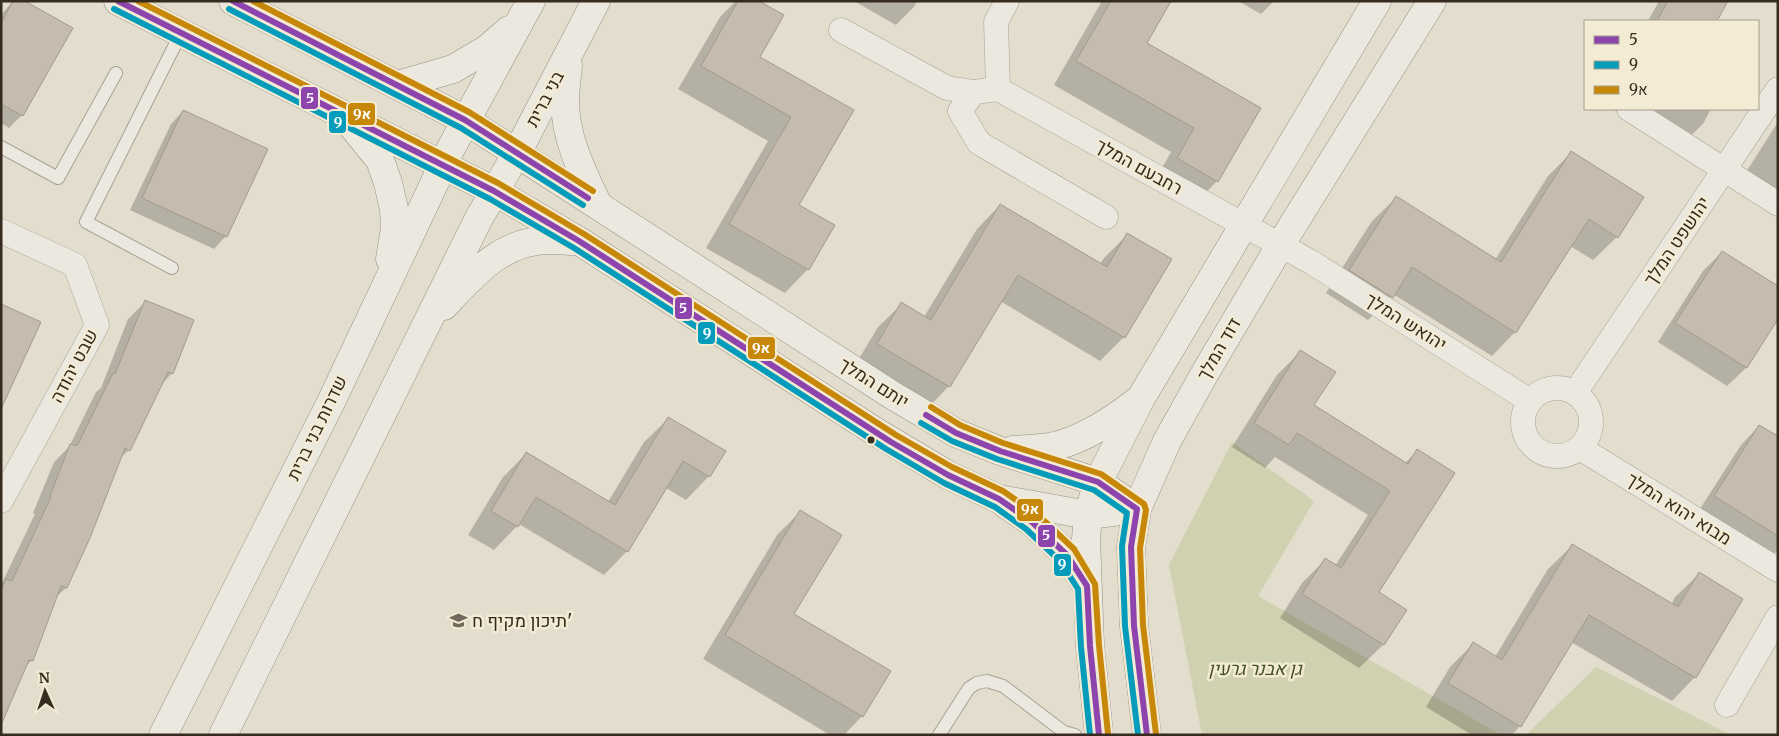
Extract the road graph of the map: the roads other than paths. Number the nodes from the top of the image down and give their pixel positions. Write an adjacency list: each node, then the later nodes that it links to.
1 (118, 1): 9 (street)
2 (233, 1): 12 (street, יותם המלך)
3 (596, 1): 10 (street, בני ברית)
4 (1007, 1): 13 (street)
5 (1377, 1): 27 (street)
6 (1432, 1): 30 (street, דוד המלך)
7 (526, 10): 12 (street); 18 (street)
8 (841, 30): 15 (street)
9 (181, 33): 17 (street); 31 (lane)
10 (570, 53): 20 (street, בני ברית); 24 (street)
11 (116, 73): 19 (lane)
12 (398, 85): 18 (street, יותם המלך)
13 (998, 89): 15 (street); 27 (street, רחבעם המלך)
14 (1778, 89): 22 (street, יהושפט המלך)
15 (974, 92): 26 (street)
16 (1631, 110): 22 (street)
17 (344, 115): 21 (street); 32 (street)
18 (466, 120): 20 (street, יותם המלך); 21 (street, שדרות בני ברית)
19 (1, 147)
20 (517, 153): 23 (street, בני ברית); 24 (street, יותם המלך)
21 (443, 165): 23 (street); 32 (street, שדרות בני ברית)
22 (1724, 170): 25 (street); 34 (street, יהושפט המלך)
23 (494, 191): 29 (street); 33 (street, בני ברית)
24 (597, 204): 38 (street, יותם המלך)
25 (1778, 204)
26 (1106, 217)
27 (1244, 225): 30 (street, רחבעם המלך); 35 (street)
28 (1, 231): 40 (street, שבט יהודה)
29 (580, 242): 33 (street); 41 (street)
30 (1281, 244): 36 (street, יהואש המלך); 42 (street, דוד המלך)
31 (172, 268)
32 (386, 284): 48 (street, שדרות בני ברית)
33 (423, 330): 49 (street)
34 (1576, 393): 36 (street); 37 (street)
35 (1141, 398): 38 (street); 39 (street)
36 (1530, 401): 37 (street)
37 (1580, 448): 44 (street, מבוא יהוא המלך)
38 (1000, 451): 39 (street, יותם המלך)
39 (1098, 482): 42 (street, יותם המלך); 43 (street)
40 (4, 486)
41 (999, 499): 43 (street); 45 (street)
42 (1138, 509): 43 (street); 53 (street, דוד המלך)
43 (1088, 515): 45 (street)
44 (1778, 570)
45 (1086, 586): 52 (street)
46 (1778, 617): 47 (street)
47 (1727, 705)
48 (163, 735)
49 (223, 735)
50 (939, 735): 51 (lane)
51 (1075, 735)
52 (1099, 735)
53 (1147, 735)

